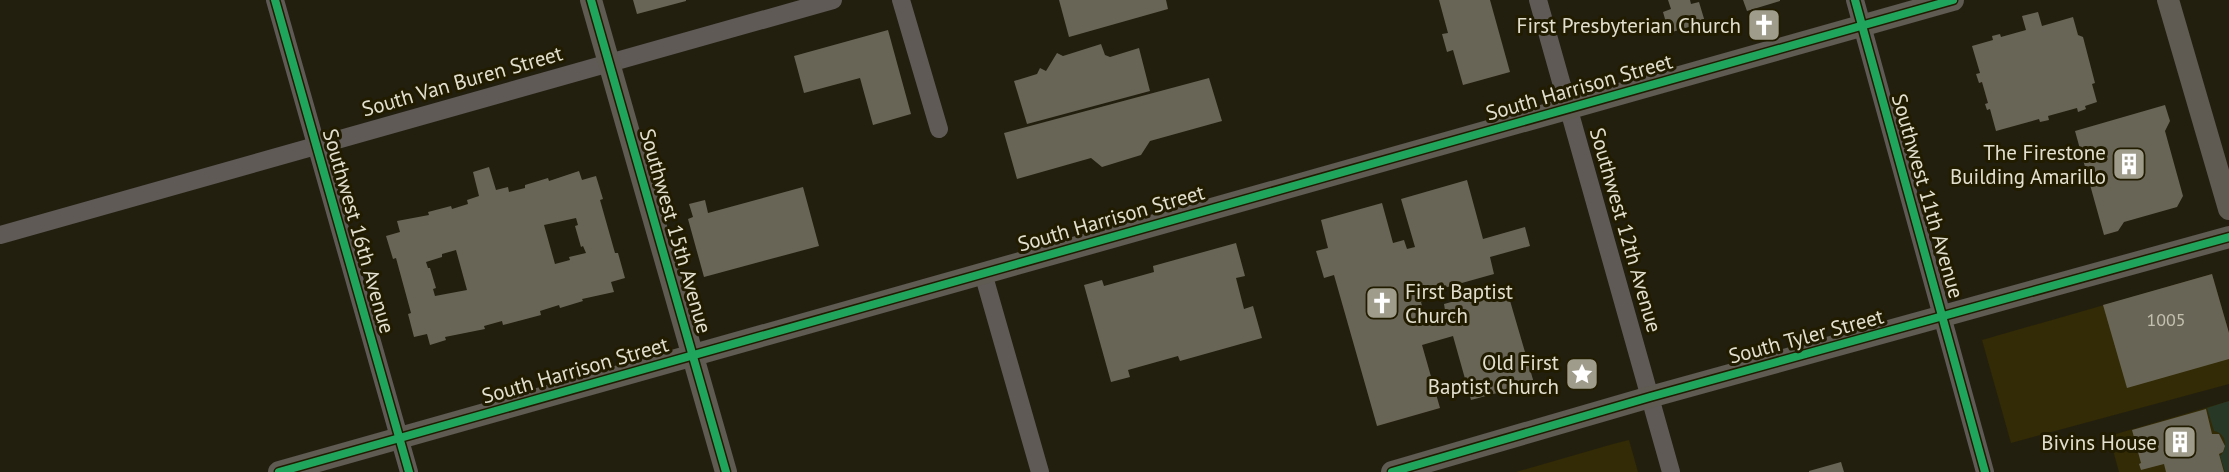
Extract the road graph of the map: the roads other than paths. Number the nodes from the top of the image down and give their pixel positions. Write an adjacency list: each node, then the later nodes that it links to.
1 (274, 0): 13 (street, Southwest 16th Avenue)
2 (591, 0): 10 (main road, Southwest 15th Avenue)
3 (833, 0): 10 (street, South Van Buren Street)
4 (901, 0): 12 (street)
5 (1538, 0): 11 (street, Southwest 12th Avenue)
6 (1855, 0): 9 (street, Southwest 11th Avenue)
7 (1953, 0): 9 (main road, South Harrison Street)
8 (2168, 0): 14 (main road)
9 (1862, 26): 11 (main road, South Harrison Street); 18 (street, Southwest 11th Avenue)
10 (609, 63): 13 (street, South Van Buren Street); 19 (main road, Southwest 15th Avenue)
11 (1569, 108): 17 (main road, South Harrison Street); 20 (street, Southwest 12th Avenue)
12 (939, 129)
13 (316, 146): 15 (street, South Van Buren Street); 21 (street, Southwest 16th Avenue)
14 (2229, 209)
15 (0, 235)
16 (2229, 237): 18 (main road, South Tyler Street)
17 (983, 273): 19 (main road, South Harrison Street); 25 (street)
18 (1943, 317): 20 (main road, South Tyler Street); 28 (street, Southwest 11th Avenue)
19 (693, 356): 21 (main road, South Harrison Street); 24 (main road, Southwest 15th Avenue)
20 (1650, 397): 26 (main road, South Tyler Street); 27 (street, Southwest 12th Avenue)
21 (399, 438): 22 (main road, South Harrison Street); 23 (street, Southwest 16th Avenue)
22 (279, 472)
23 (409, 472)
24 (726, 472)
25 (1040, 472)
26 (1392, 472)
27 (1671, 472)
28 (1985, 472)

